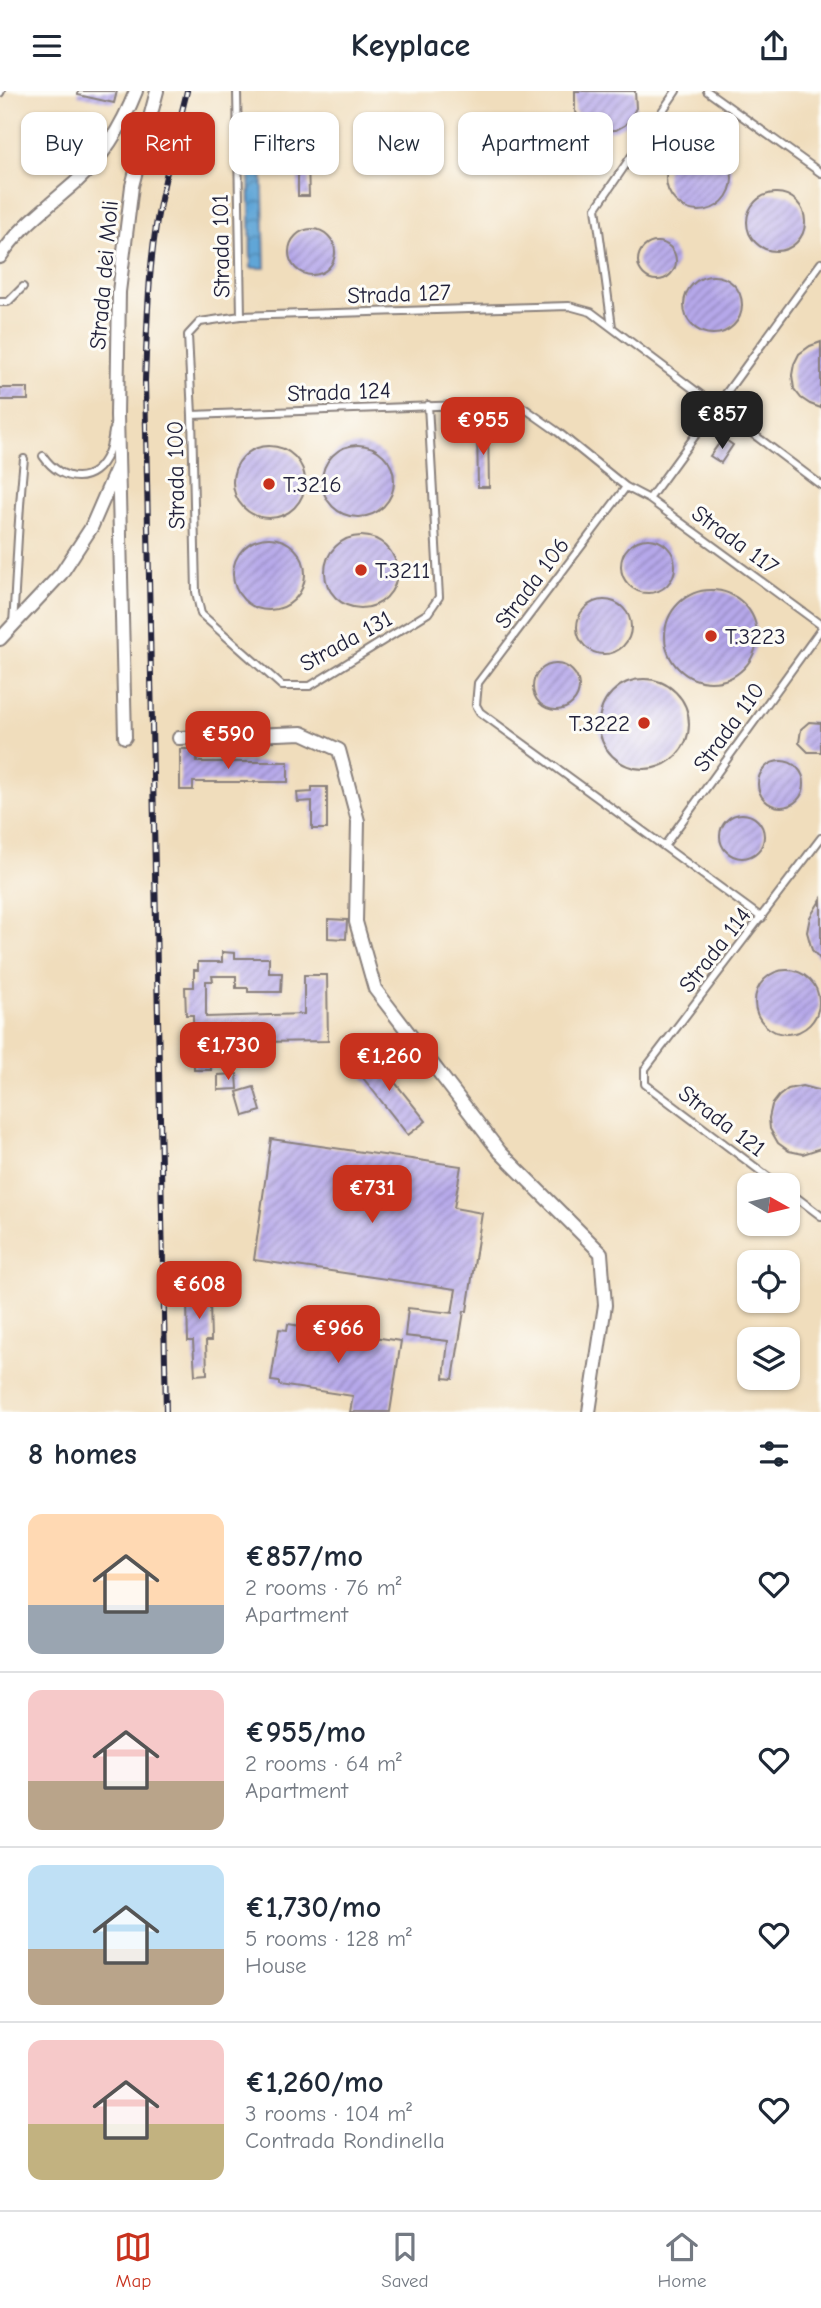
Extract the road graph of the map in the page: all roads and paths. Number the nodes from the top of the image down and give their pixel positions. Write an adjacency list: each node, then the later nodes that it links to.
1 (136, 91): 7 (street, Strada dei Moli)
2 (157, 91): 16 (street, Strada dei Moli)
3 (237, 91): 11 (lane, Strada 101)
4 (676, 91): 12 (lane)
5 (707, 91): 6 (lane)
6 (821, 173)
7 (0, 257)
8 (821, 263): 15 (lane)
9 (23, 287): 10 (lane)
10 (0, 302)
11 (241, 316): 12 (lane, Strada 127); 13 (lane, Strada 127)
12 (612, 327): 15 (lane, Strada 127)
13 (188, 335): 17 (lane, Strada 100)
14 (428, 405): 17 (lane, Strada 124); 22 (lane, Strada 124); 24 (lane, Strada 131)
15 (717, 408): 21 (lane, Strada 127); 23 (lane)
16 (117, 415): 18 (lane); 20 (street, Strada dei Moli)
17 (192, 415): 24 (lane, Strada 100)
18 (43, 456)
19 (24, 459): 25 (lane)
20 (118, 464): 25 (street); 28 (street, Strada dei Moli)
21 (821, 485)
22 (626, 487): 23 (lane, Strada 117); 31 (lane, Strada 106)
23 (649, 499): 26 (lane, Strada 117)
24 (201, 614)
25 (13, 625): 27 (street)
26 (821, 627): 31 (lane, Strada 110)
27 (0, 639)
28 (124, 737)
29 (179, 738): 37 (street)
30 (821, 838): 32 (lane, Strada 114)
31 (665, 845): 32 (lane)
32 (762, 918): 33 (lane, Strada 114)
33 (645, 1084): 34 (lane, Strada 121)
34 (763, 1173)
35 (800, 1200): 36 (lane)
36 (821, 1216)
37 (589, 1412)

